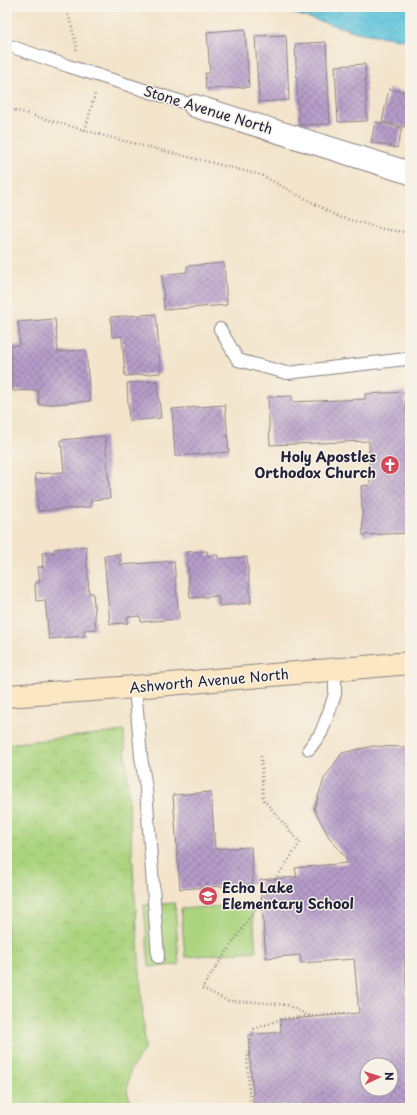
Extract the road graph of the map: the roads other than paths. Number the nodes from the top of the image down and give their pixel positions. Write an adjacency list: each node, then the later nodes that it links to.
1 (7, 45): 2 (lane, Stone Avenue North)
2 (194, 106): 3 (street, Stone Avenue North)
3 (410, 172)
4 (220, 329): 5 (lane)
5 (410, 360)
6 (410, 663): 7 (street, Ashworth Avenue North)
7 (336, 670): 8 (street, Ashworth Avenue North); 10 (lane)
8 (134, 687): 9 (street, Ashworth Avenue North); 11 (lane)
9 (7, 696)
10 (309, 749)
11 (158, 957)

